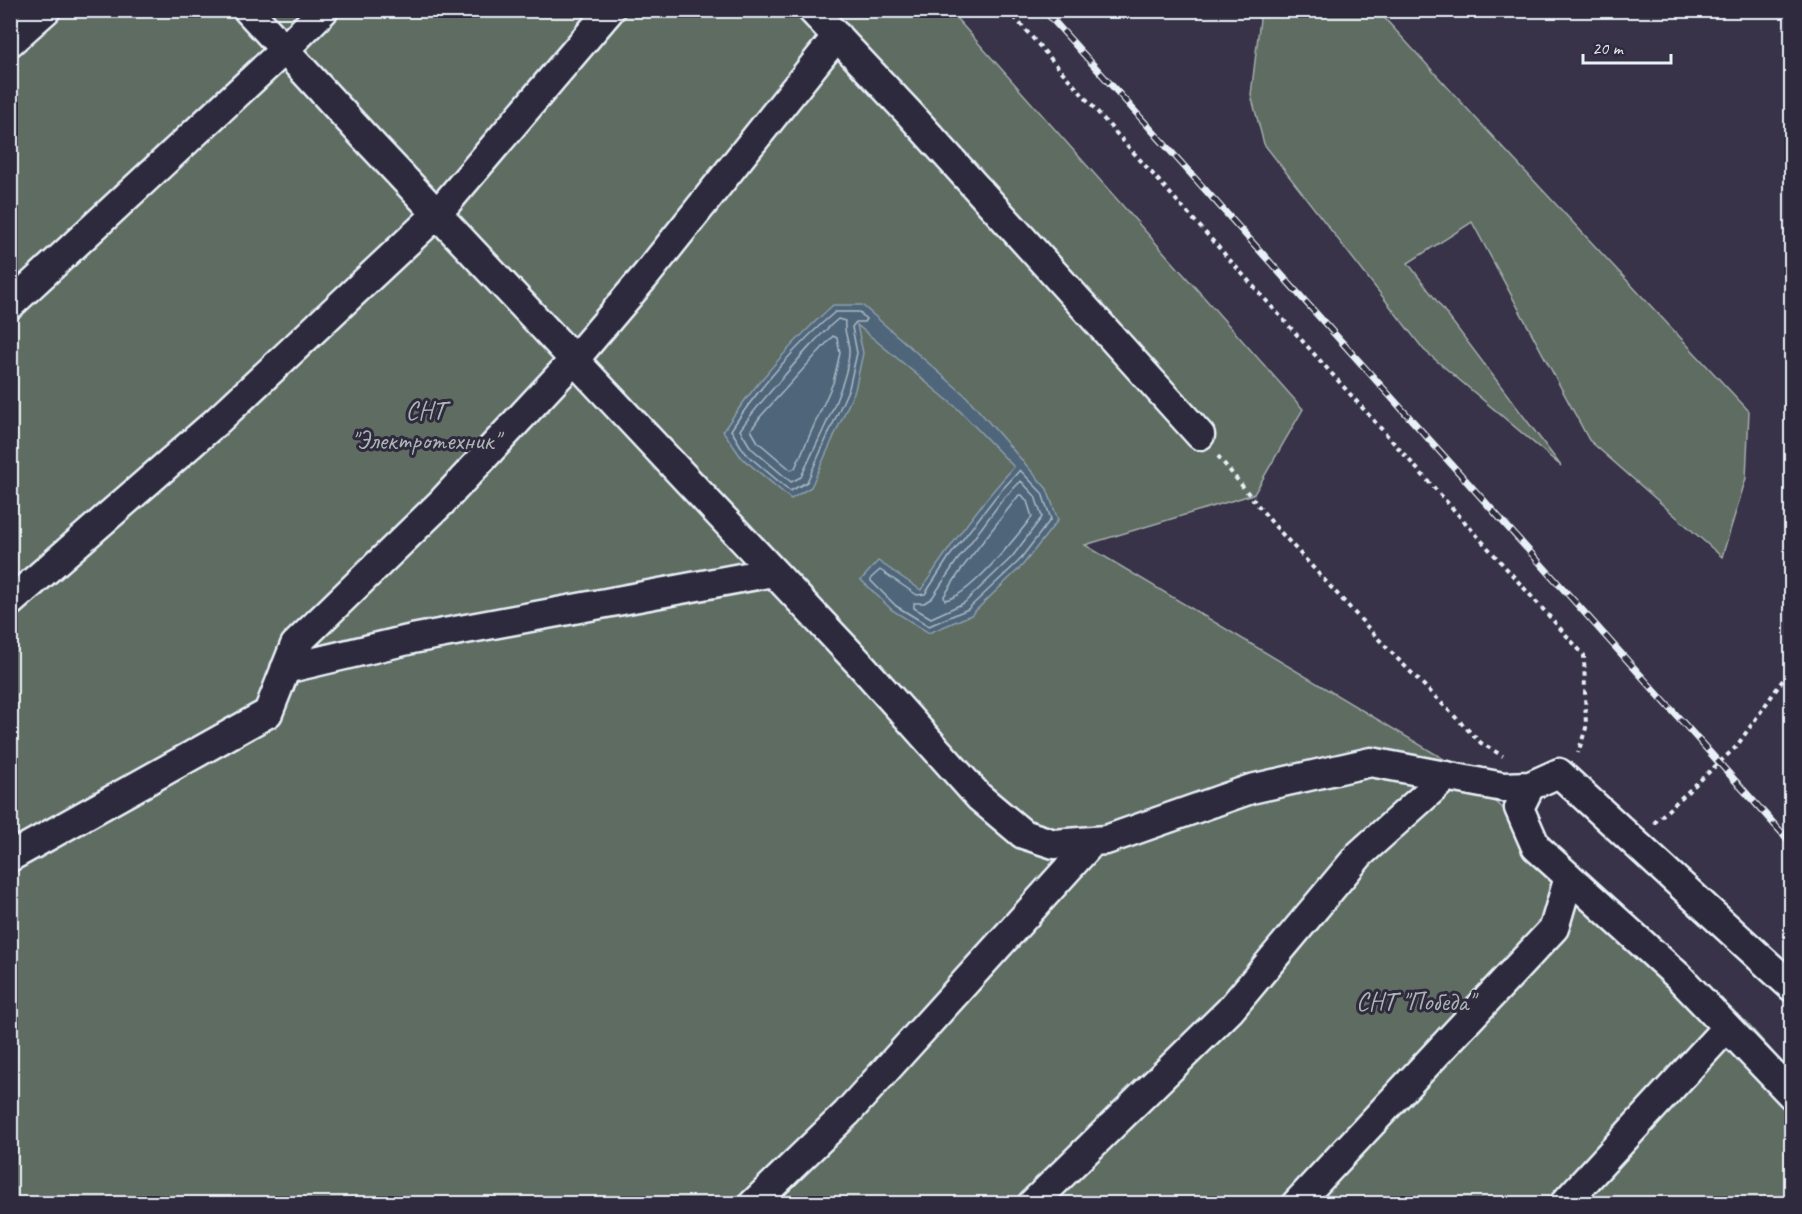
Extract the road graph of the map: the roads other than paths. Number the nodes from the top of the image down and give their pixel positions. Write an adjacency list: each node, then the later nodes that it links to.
1 (46, 10): 7 (street)
2 (248, 10): 8 (street)
3 (324, 10): 8 (street)
4 (610, 10): 9 (street)
5 (812, 10): 6 (street)
6 (837, 36): 11 (street); 12 (street)
7 (10, 42)
8 (284, 50): 9 (street); 10 (street)
9 (437, 214): 11 (street); 14 (street)
10 (10, 305)
11 (574, 360): 13 (street); 15 (street)
12 (1200, 435)
13 (773, 572): 15 (street); 18 (street)
14 (10, 603)
15 (285, 669): 19 (street)
16 (1447, 776): 17 (street); 18 (street); 25 (street)
17 (1547, 782): 20 (street); 21 (street)
18 (1093, 841): 24 (street)
19 (10, 857)
20 (1569, 877): 22 (street); 26 (street)
21 (1791, 987)
22 (1727, 1027): 23 (street); 27 (street)
23 (1791, 1095)
24 (753, 1203)
25 (1032, 1203)
26 (1296, 1203)
27 (1564, 1203)

